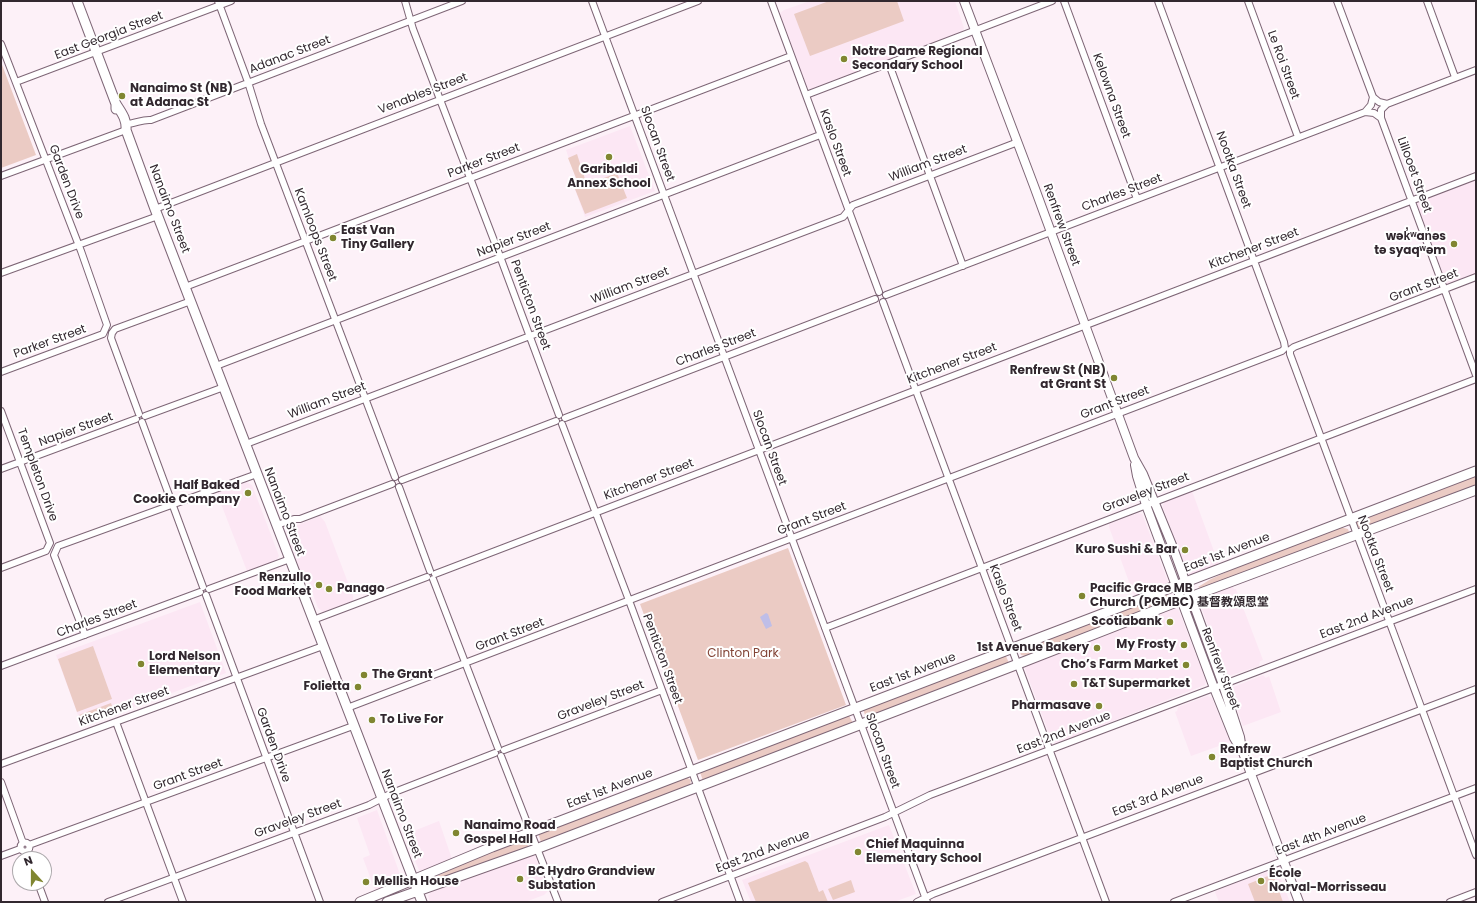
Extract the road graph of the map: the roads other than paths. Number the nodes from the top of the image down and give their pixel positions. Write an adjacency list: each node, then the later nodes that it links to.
1 (77, 1): 20 (main road, Nanaimo Street)
2 (231, 1): 15 (street, East Georgia Street)
3 (405, 1): 16 (street, Penticton Street)
4 (462, 1): 16 (street, Adanac Street)
5 (592, 1): 18 (street, Slocan Street)
6 (698, 1): 18 (street, Venables Street)
7 (771, 1): 21 (street, Kaslo Street)
8 (964, 1): 17 (street, Renfrew Street)
9 (1052, 1): 17 (street)
10 (1064, 1): 46 (street, Kelowna Street)
11 (1158, 1): 40 (street, Nootka Street)
12 (1248, 1): 36 (street, Le Roi Street)
13 (1337, 1): 28 (street)
14 (1427, 1): 24 (street)
15 (218, 3): 20 (street, East Georgia Street); 26 (street, Kamloops Street)
16 (411, 20): 26 (street, Adanac Street); 29 (street, Penticton Street)
17 (975, 30): 22 (street); 37 (street, Renfrew Street)
18 (605, 37): 29 (street, Venables Street); 32 (street, Slocan Street)
19 (1, 44): 25 (street, Garden Drive)
20 (97, 53): 25 (street, East Georgia Street); 34 (main road, Nanaimo Street)
21 (791, 56): 27 (street, Kaslo Street); 32 (street, Parker Street)
22 (889, 64): 27 (street); 41 (street)
23 (1476, 70): 24 (street)
24 (1455, 77): 30 (street)
25 (16, 82): 38 (street, Garden Drive)
26 (248, 82): 34 (street, Adanac Street); 39 (street, Kamloops Street)
27 (806, 95): 35 (street, Kaslo Street)
28 (1373, 97): 30 (street); 31 (street, Charles Street)
29 (440, 99): 39 (street, Venables Street); 44 (street, Penticton Street)
30 (1387, 104): 33 (street, Lillooet Street)
31 (1365, 112): 33 (street, Charles Street); 36 (street, Charles Street)
32 (634, 115): 44 (street, Parker Street); 45 (street, Slocan Street)
33 (1381, 118): 47 (street, Lillooet Street)
34 (126, 126): 38 (street, Adanac Street); 49 (main road, Nanaimo Street)
35 (820, 135): 45 (street, Napier Street); 48 (street, Kaslo Street)
36 (1298, 137): 40 (street, Charles Street)
37 (1018, 142): 41 (street, William Street); 50 (street, Renfrew Street)
38 (45, 160): 42 (street, Adanac Street); 52 (street, Garden Drive)
39 (275, 163): 49 (street, Venables Street); 51 (street, Kamloops Street)
40 (1220, 168): 46 (street, Charles Street); 54 (street, Nootka Street)
41 (930, 175): 48 (street, William Street); 55 (street)
42 (1, 176)
43 (1476, 176): 47 (street, Kitchener Street)
44 (470, 178): 51 (street, Parker Street); 53 (street, Penticton Street)
45 (664, 195): 53 (street, Napier Street); 57 (street, Slocan Street)
46 (1137, 198): 50 (street, Charles Street)
47 (1411, 200): 54 (street, Kitchener Street); 60 (street, Lillooet Street)
48 (849, 210): 57 (street, William Street); 61 (street, Kaslo Street)
49 (157, 212): 52 (street, Venables Street); 59 (main road, Nanaimo Street)
50 (1051, 232): 55 (street, Charles Street); 67 (street, Renfrew Street)
51 (306, 241): 59 (street, Parker Street); 66 (street, Kamloops Street)
52 (78, 245): 56 (street, Venables Street); 68 (street, Garden Drive)
53 (500, 257): 66 (street, Napier Street); 69 (street, Penticton Street)
54 (1254, 260): 67 (street, Kitchener Street); 70 (street, Nootka Street)
55 (963, 266): 62 (street, Charles Street)
56 (1, 273)
57 (693, 273): 69 (street, William Street); 71 (street, Slocan Street)
58 (1476, 277): 60 (street, Grant Street)
59 (186, 287): 64 (main road, Nanaimo Street)
60 (1444, 290): 70 (street, Grant Street); 74 (street, Lillooet Street)
61 (879, 292): 62 (street); 63 (street)
62 (886, 295): 65 (street)
63 (875, 299): 65 (street); 71 (street, Charles Street)
64 (191, 301): 72 (main road, Nanaimo Street); 81 (street, Garden Drive)
65 (883, 302): 77 (street, Kaslo Street)
66 (336, 320): 72 (street, Napier Street); 78 (street, Kamloops Street)
67 (1084, 326): 77 (street, Kitchener Street); 80 (street, Renfrew Street)
68 (106, 330): 73 (street, Parker Street)
69 (530, 336): 78 (street, William Street); 82 (street, Penticton Street)
70 (1287, 349): 80 (street, Grant Street); 83 (street, Nootka Street)
71 (724, 357): 82 (street, Charles Street); 85 (street, Slocan Street)
72 (216, 366): 76 (main road, Nanaimo Street)
73 (1, 372)
74 (1476, 375)
75 (1476, 379): 83 (street, Graveley Street)
76 (224, 387): 81 (street, Napier Street); 84 (main road, Nanaimo Street)
77 (915, 390): 85 (street, Kitchener Street); 92 (street, Kaslo Street)
78 (366, 398): 84 (street, William Street); 91 (street, Kamloops Street)
79 (1, 411): 87 (street, Templeton Drive)
80 (1117, 414): 86 (street, Renfrew Street); 92 (street, Grant Street)
81 (141, 418): 87 (street, Napier Street); 98 (street, Garden Drive)
82 (560, 419): 93 (street, Charles Street); 100 (street, Penticton Street)
83 (1321, 438): 97 (street, Graveley Street); 101 (street, Nootka Street)
84 (246, 444): 90 (main road, Nanaimo Street)
85 (758, 450): 100 (street, Kitchener Street); 104 (street, Slocan Street)
86 (1134, 458): 97 (street, Renfrew Street); 99 (street, Renfrew Street)
87 (20, 462): 88 (street, Napier Street); 106 (street, Templeton Drive)
88 (1, 469)
89 (1476, 471): 101 (main road, East 1st Avenue)
90 (257, 474): 98 (street); 102 (main road, Nanaimo Street)
91 (395, 477): 93 (street); 94 (street)
92 (948, 479): 104 (street, Grant Street); 107 (street, Kaslo Street)
93 (402, 480): 95 (street)
94 (392, 484): 95 (street); 102 (street)
95 (399, 487): 108 (street)
96 (1476, 490): 103 (main road)
97 (1155, 501): 99 (street, Graveley Street); 109 (street, Renfrew Street)
98 (173, 505): 112 (street, Garden Drive); 119 (street)
99 (1146, 505): 107 (street, Graveley Street); 110 (street, Renfrew Street)
100 (595, 513): 108 (street, Kitchener Street); 115 (street, Penticton Street)
101 (1350, 519): 103 (street, Nootka Street); 109 (main road, East 1st Avenue)
102 (277, 525): 105 (main road, Nanaimo Street)
103 (1356, 535): 113 (main road); 117 (street, Nootka Street)
104 (791, 539): 115 (street, Grant Street); 118 (street, Slocan Street)
105 (290, 559): 112 (street, Charles Street); 116 (main road, Nanaimo Street)
106 (1, 568)
107 (981, 568): 118 (street, Graveley Street); 121 (street, Kaslo Street)
108 (431, 575): 116 (street, Kitchener Street); 122 (street)
109 (1186, 582): 110 (main road, East 1st Avenue); 113 (street, Renfrew Street)
110 (1177, 585): 114 (street, Renfrew Street); 121 (main road, East 1st Avenue)
111 (1476, 589): 117 (street, East 2nd Avenue)
112 (205, 591): 119 (street, Charles Street); 125 (street, Garden Drive)
113 (1191, 597): 114 (main road); 126 (street, Renfrew Street)
114 (1182, 600): 123 (main road); 127 (street, Renfrew Street)
115 (629, 601): 122 (street, Grant Street); 129 (street, Penticton Street)
116 (313, 620): 120 (main road, Nanaimo Street)
117 (1389, 622): 126 (street, East 2nd Avenue); 132 (street, Nootka Street)
118 (825, 628): 131 (street, Slocan Street)
119 (85, 635): 124 (street, Charles Street)
120 (323, 646): 125 (street, Kitchener Street); 130 (main road, Nanaimo Street)
121 (1012, 648): 123 (street, Kaslo Street); 131 (main road, East 1st Avenue)
122 (466, 663): 130 (street, Grant Street); 138 (street)
123 (1018, 664): 134 (main road); 136 (street, Kaslo Street)
124 (1, 666)
125 (237, 677): 133 (street, Kitchener Street); 139 (street, Garden Drive)
126 (1223, 685): 127 (street, East 2nd Avenue); 137 (street, Renfrew Street)
127 (1214, 688): 136 (street, East 2nd Avenue); 137 (street, Renfrew Street)
128 (1476, 688): 132 (street, East 3rd Avenue)
129 (662, 690): 138 (street, Graveley Street); 141 (street, Penticton Street)
130 (347, 708): 135 (main road, Nanaimo Street)
131 (855, 708): 134 (street, Slocan Street); 141 (main road, East 1st Avenue)
132 (1421, 709): 142 (street, East 3rd Avenue); 146 (street, Nootka Street)
133 (116, 722): 140 (street, Kitchener Street); 148 (street)
134 (861, 724): 144 (main road); 149 (street, Slocan Street)
135 (353, 726): 139 (street, Grant Street); 147 (main road, Nanaimo Street)
136 (1049, 750): 149 (street, East 2nd Avenue); 152 (street, Kaslo Street)
137 (1242, 750): 142 (street, Renfrew Street)
138 (499, 752): 147 (street, Graveley Street); 151 (street)
139 (266, 758): 148 (street, Grant Street); 150 (street, Garden Drive)
140 (1, 764)
141 (692, 771): 144 (street, Penticton Street); 151 (main road, East 1st Avenue)
142 (1251, 773): 152 (street, East 3rd Avenue); 158 (street, Renfrew Street)
143 (1, 782): 153 (street)
144 (698, 787): 154 (main road); 159 (street, Penticton Street)
145 (1476, 788): 146 (street, East 4th Avenue)
146 (1454, 796): 156 (street, Nootka Street); 158 (street, East 4th Avenue)
147 (381, 798): 150 (street, Graveley Street); 161 (main road, Nanaimo Street)
148 (146, 802): 153 (street, Grant Street); 160 (street)
149 (893, 812): 159 (street, East 2nd Avenue); 165 (street, Slocan Street)
150 (294, 832): 160 (street, Graveley Street); 169 (street, Garden Drive)
151 (530, 833): 154 (street); 161 (main road, East 1st Avenue)
152 (1082, 837): 165 (street, East 3rd Avenue); 177 (street, Kaslo Street)
153 (25, 847): 155 (street); 157 (street, Grant Street)
154 (536, 849): 163 (main road); 173 (street)
155 (26, 851)
156 (1476, 855)
157 (1, 856)
158 (1283, 861): 178 (street, East 4th Avenue); 179 (street, Renfrew Street)
159 (731, 876): 174 (street, East 2nd Avenue); 175 (street, Penticton Street)
160 (174, 878): 167 (street, Graveley Street); 168 (street)
161 (414, 880): 163 (main road, Nanaimo Street); 170 (main road, East 1st Avenue)
162 (41, 891): 166 (street)
163 (418, 892): 171 (main road); 172 (main road, Nanaimo Street)
164 (1476, 892): 180 (street)
165 (926, 900): 176 (street, East 3rd Avenue)
166 (46, 902)
167 (108, 902)
168 (183, 902)
169 (320, 902)
170 (360, 902)
171 (387, 902)
172 (422, 902)
173 (558, 902)
174 (662, 902)
175 (740, 902)
176 (917, 902)
177 (1106, 902)
178 (1174, 902)
179 (1299, 902)
180 (1450, 902)

